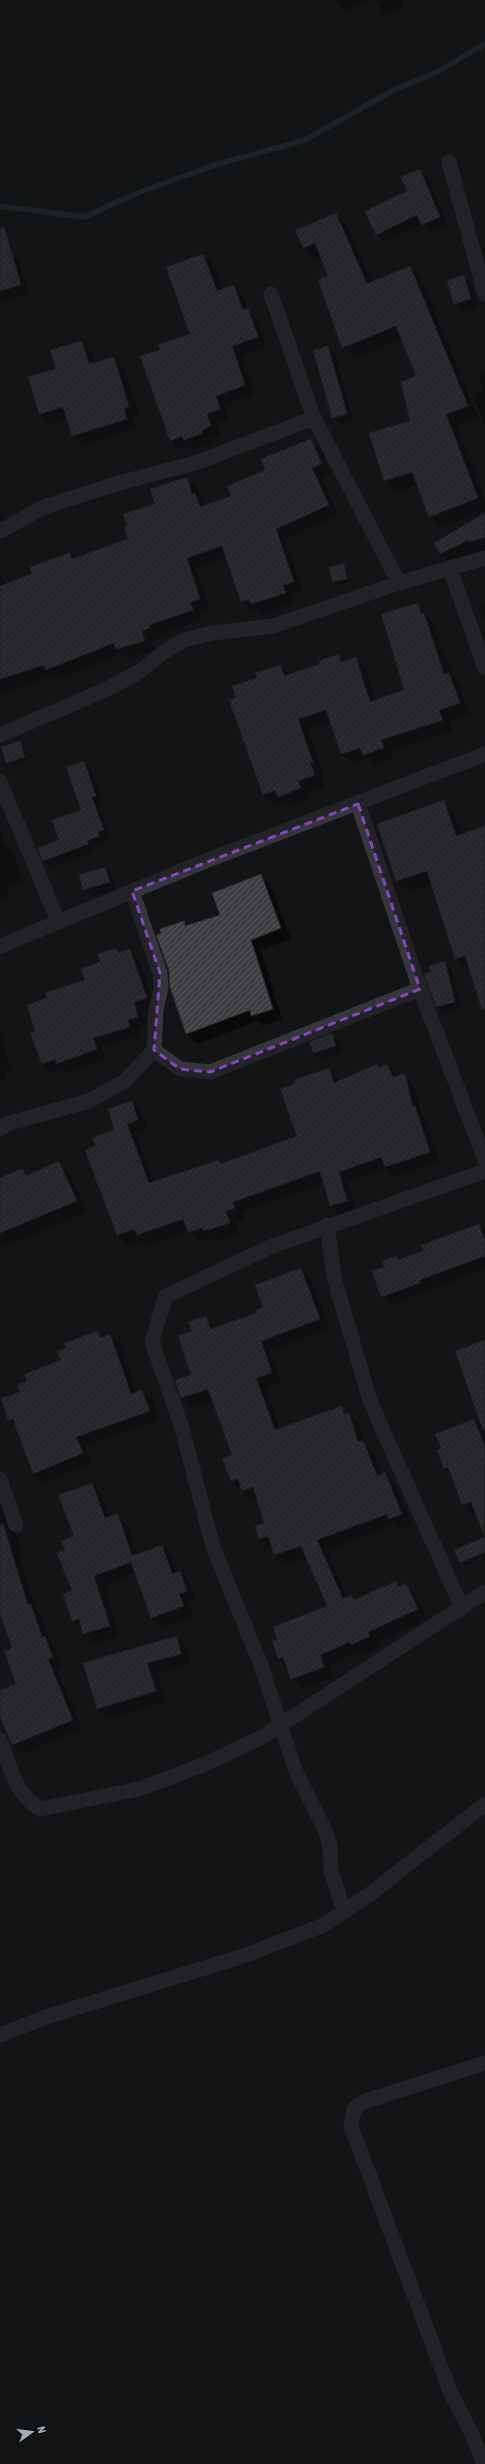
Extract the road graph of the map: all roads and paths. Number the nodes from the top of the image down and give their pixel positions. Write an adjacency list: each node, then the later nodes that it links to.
1 (449, 162): 3 (street)
2 (271, 294): 4 (street)
3 (485, 294)
4 (314, 418): 5 (street); 8 (street)
5 (0, 531)
6 (485, 558): 7 (street)
7 (450, 570): 8 (street); 9 (street)
8 (399, 583): 10 (street)
9 (485, 668)
10 (0, 735)
11 (485, 754): 13 (street)
12 (0, 782): 15 (street)
13 (358, 804): 14 (street); 17 (street)
14 (132, 891): 15 (street); 18 (street)
15 (58, 922): 16 (street)
16 (0, 946)
17 (420, 988): 18 (street); 20 (street)
18 (154, 1050): 19 (street)
19 (0, 1129)
20 (485, 1160)
21 (485, 1171): 22 (street)
22 (327, 1225): 26 (street); 27 (street)
23 (0, 1479): 24 (street)
24 (16, 1525)
25 (485, 1592): 26 (street)
26 (462, 1608): 27 (street)
27 (280, 1724): 28 (street); 30 (street)
28 (0, 1740)
29 (485, 1804): 30 (street)
30 (344, 1911): 31 (street)
31 (0, 2035)
32 (485, 2063): 33 (street)
33 (484, 2464)

